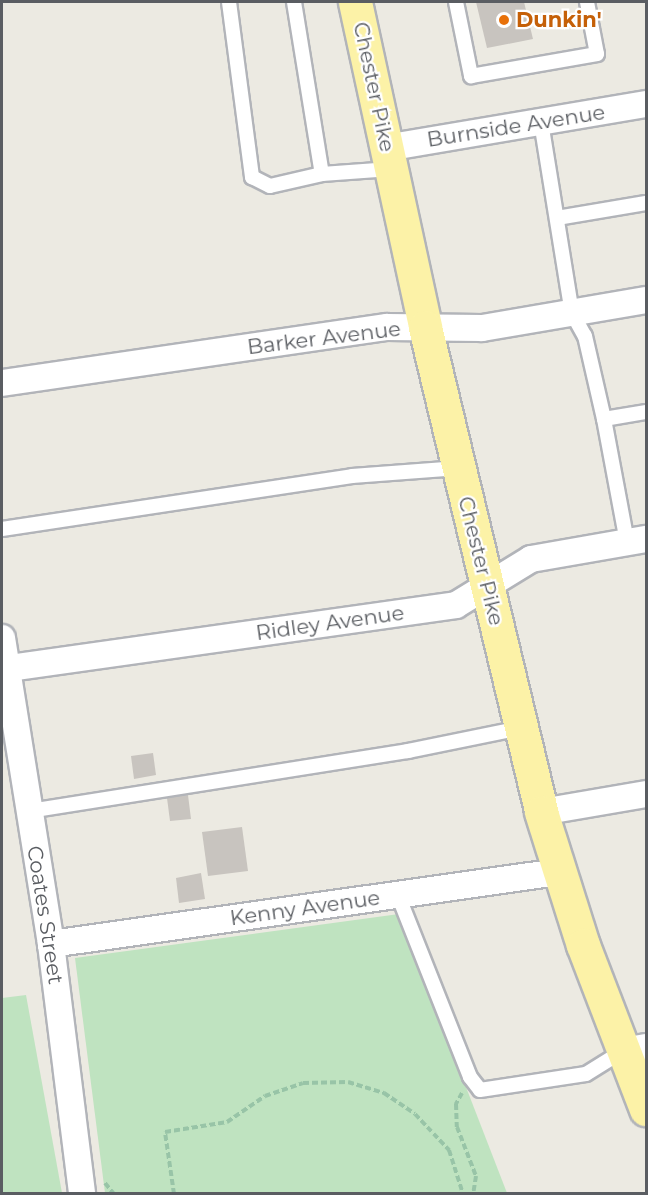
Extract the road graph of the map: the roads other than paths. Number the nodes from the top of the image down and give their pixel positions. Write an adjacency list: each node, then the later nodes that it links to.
1 (229, 2): 9 (lane)
2 (294, 2): 9 (lane)
3 (356, 2): 8 (main road, Chester Pike)
4 (456, 2): 5 (lane)
5 (587, 2)
6 (646, 104): 7 (street, Burnside Avenue)
7 (542, 122): 8 (street, Burnside Avenue); 11 (lane)
8 (388, 158): 9 (lane); 14 (main road, Chester Pike)
9 (322, 174)
10 (646, 203): 11 (lane)
11 (557, 218): 13 (lane)
12 (646, 300): 13 (street, Barker Avenue)
13 (572, 313): 14 (street, Barker Avenue); 17 (lane)
14 (425, 327): 15 (street, Barker Avenue); 18 (main road, Chester Pike)
15 (2, 383)
16 (646, 412): 17 (lane)
17 (604, 419): 20 (lane)
18 (459, 468): 19 (lane); 21 (main road, Chester Pike)
19 (2, 529)
20 (637, 541): 21 (street, Ridley Avenue)
21 (487, 586): 23 (street, Ridley Avenue); 24 (main road, Chester Pike)
22 (2, 638): 23 (street, Coates Street)
23 (3, 669): 26 (street, Coates Street)
24 (521, 728): 26 (lane); 27 (main road, Chester Pike)
25 (646, 794): 27 (street)
26 (29, 811): 30 (street, Coates Street)
27 (541, 812): 28 (main road, Chester Pike)
28 (558, 872): 29 (street, Kenny Avenue); 31 (main road, Chester Pike)
29 (398, 895): 30 (street, Kenny Avenue); 31 (lane)
30 (51, 944): 33 (street, Coates Street)
31 (635, 1049): 32 (main road, Chester Pike)
32 (646, 1109)
33 (82, 1194)

